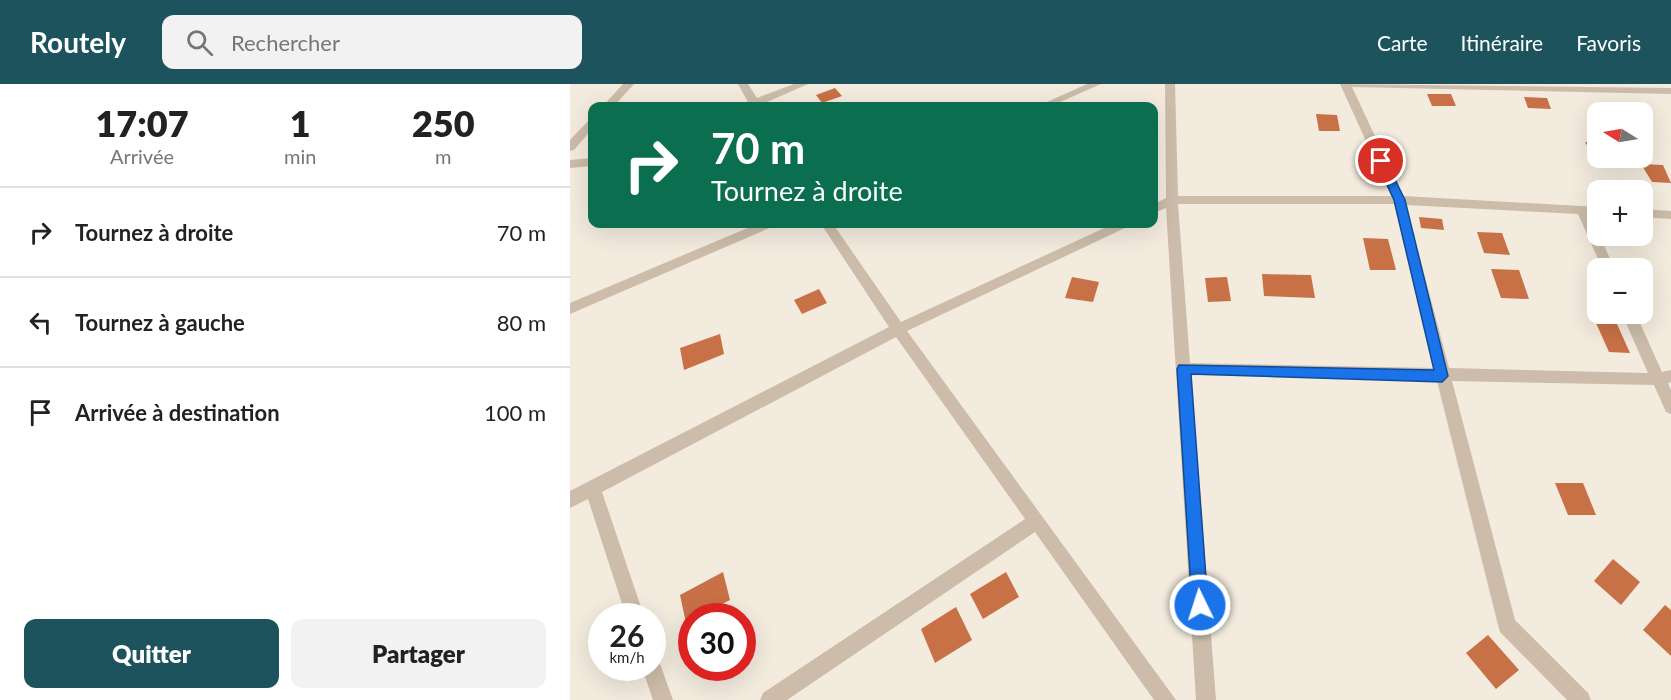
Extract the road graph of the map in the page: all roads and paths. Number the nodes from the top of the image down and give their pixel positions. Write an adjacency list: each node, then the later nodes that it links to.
1 (628, 84): 8 (street)
2 (742, 84): 9 (street)
3 (803, 84): 10 (street)
4 (1096, 84): 11 (street)
5 (1170, 84): 16 (street)
6 (1345, 84): 7 (street); 17 (street)
7 (1671, 91)
8 (612, 102)
9 (750, 102)
10 (761, 102)
11 (1053, 102)
12 (588, 127): 13 (street)
13 (570, 147)
14 (588, 162): 15 (street)
15 (570, 164)
16 (1173, 200): 17 (street); 18 (street); 30 (street)
17 (1399, 200): 19 (street); 31 (street)
18 (1158, 207)
19 (1582, 210): 20 (street); 26 (street)
20 (1587, 210)
21 (1653, 214): 22 (street)
22 (1671, 215)
23 (759, 228): 27 (street)
24 (830, 228): 29 (street)
25 (1115, 228): 29 (street)
26 (1604, 258)
27 (570, 309)
28 (1635, 324): 32 (street)
29 (898, 330): 34 (street); 36 (street)
30 (1184, 369): 31 (street); 42 (street)
31 (1442, 376): 32 (street); 43 (street)
32 (1665, 378): 33 (street)
33 (1671, 407)
34 (592, 488): 35 (street); 37 (street)
35 (570, 500)
36 (1036, 521): 40 (street); 41 (street)
37 (631, 603)
38 (656, 681): 39 (street)
39 (663, 700)
40 (770, 700)
41 (1166, 700)
42 (1206, 700)
43 (1581, 700)

